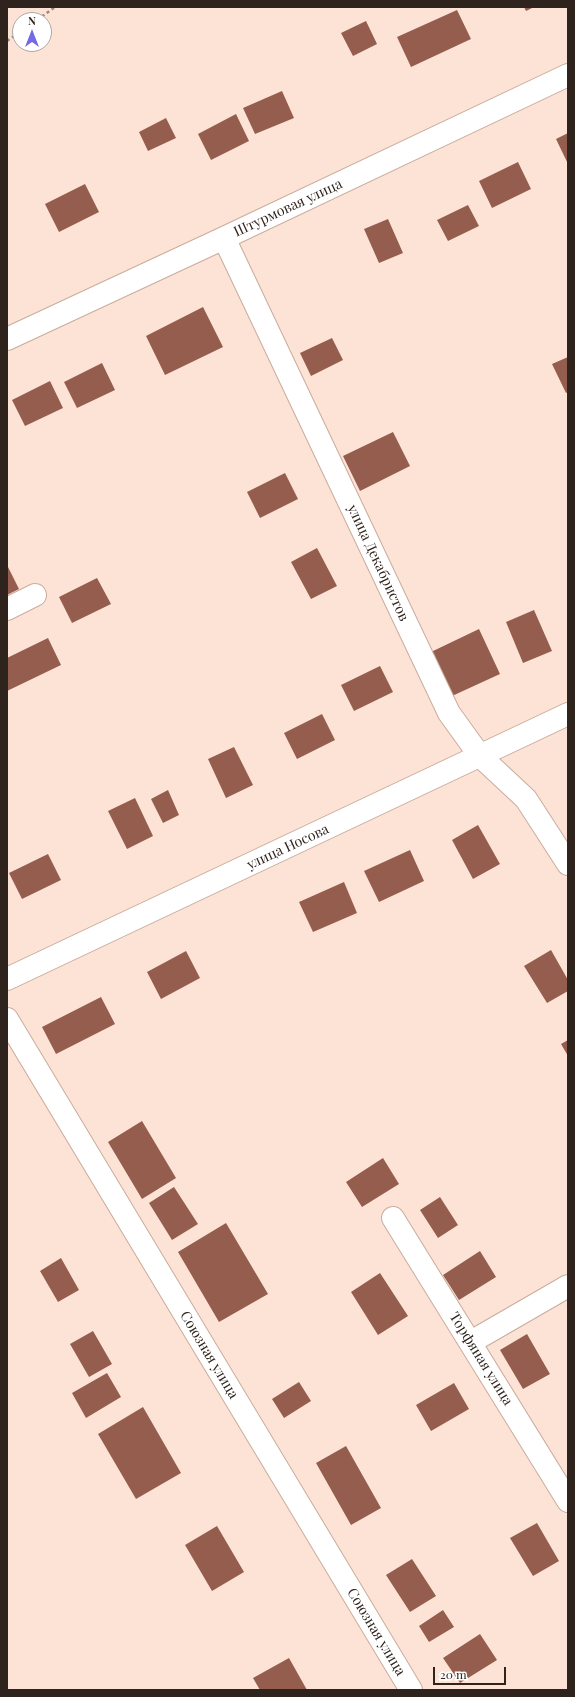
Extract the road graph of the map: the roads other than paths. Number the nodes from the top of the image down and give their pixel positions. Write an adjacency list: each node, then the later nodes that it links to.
1 (568, 75): 2 (street, Штурмовая улица)
2 (224, 238): 3 (street, Штурмовая улица); 7 (street, улица Декабристов)
3 (7, 339)
4 (35, 595): 5 (street)
5 (7, 610)
6 (568, 714): 7 (street, улица Носова)
7 (480, 756): 8 (street, улица Декабристов); 9 (street, улица Носова)
8 (568, 864)
9 (7, 979)
10 (7, 1019): 15 (street, Союзная улица)
11 (393, 1218): 13 (street, Торфяная улица)
12 (568, 1286): 13 (street)
13 (471, 1342): 14 (street, Торфяная улица)
14 (568, 1501)
15 (411, 1690)

